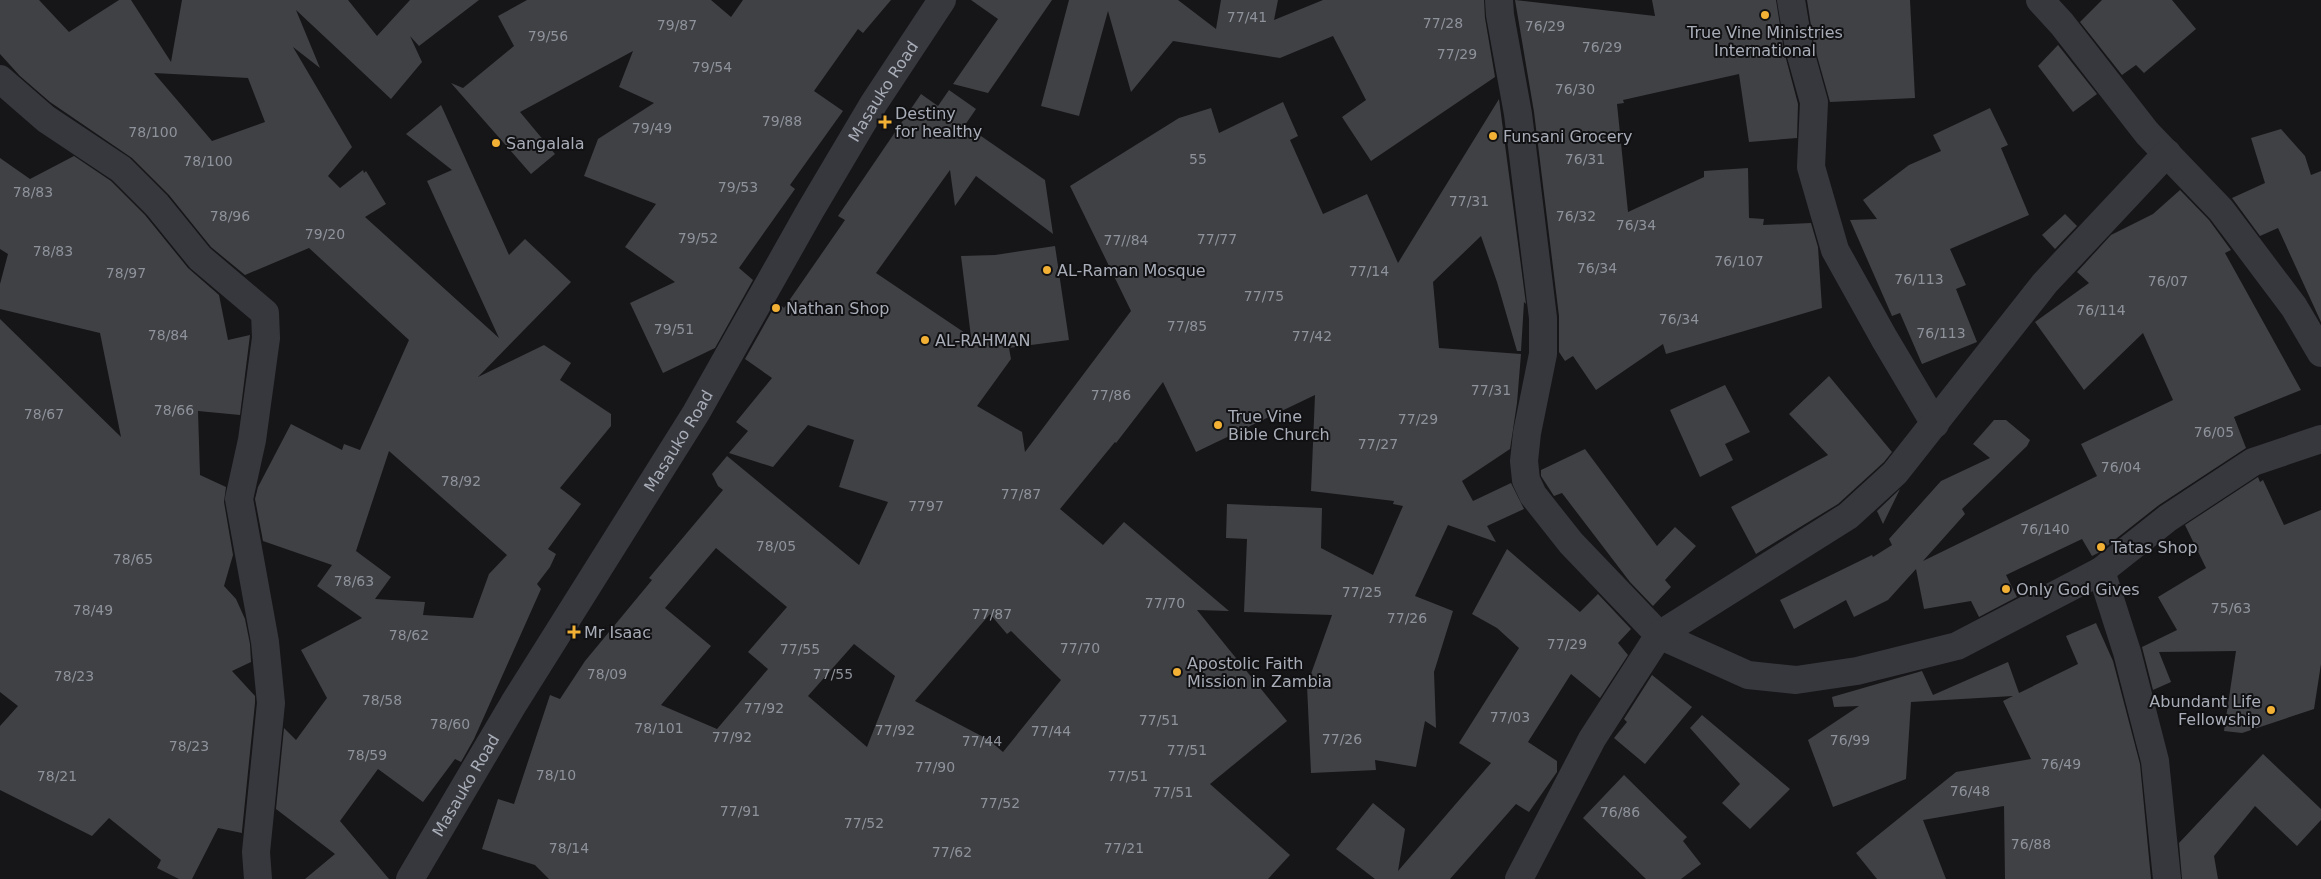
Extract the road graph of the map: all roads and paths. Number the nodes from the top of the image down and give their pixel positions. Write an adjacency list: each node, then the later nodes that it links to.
1 (942, 0): 13 (street, Masauko Road)
2 (1499, 0): 11 (street)
3 (1791, 0): 8 (street)
4 (2040, 0): 6 (street)
5 (0, 79): 12 (street)
6 (2167, 153): 7 (street); 8 (street)
7 (2321, 353)
8 (1935, 424): 11 (street)
9 (2321, 439): 10 (street)
10 (2101, 572): 11 (street); 15 (street)
11 (1659, 634): 14 (street)
12 (258, 879)
13 (410, 879)
14 (1519, 879)
15 (2167, 879)

